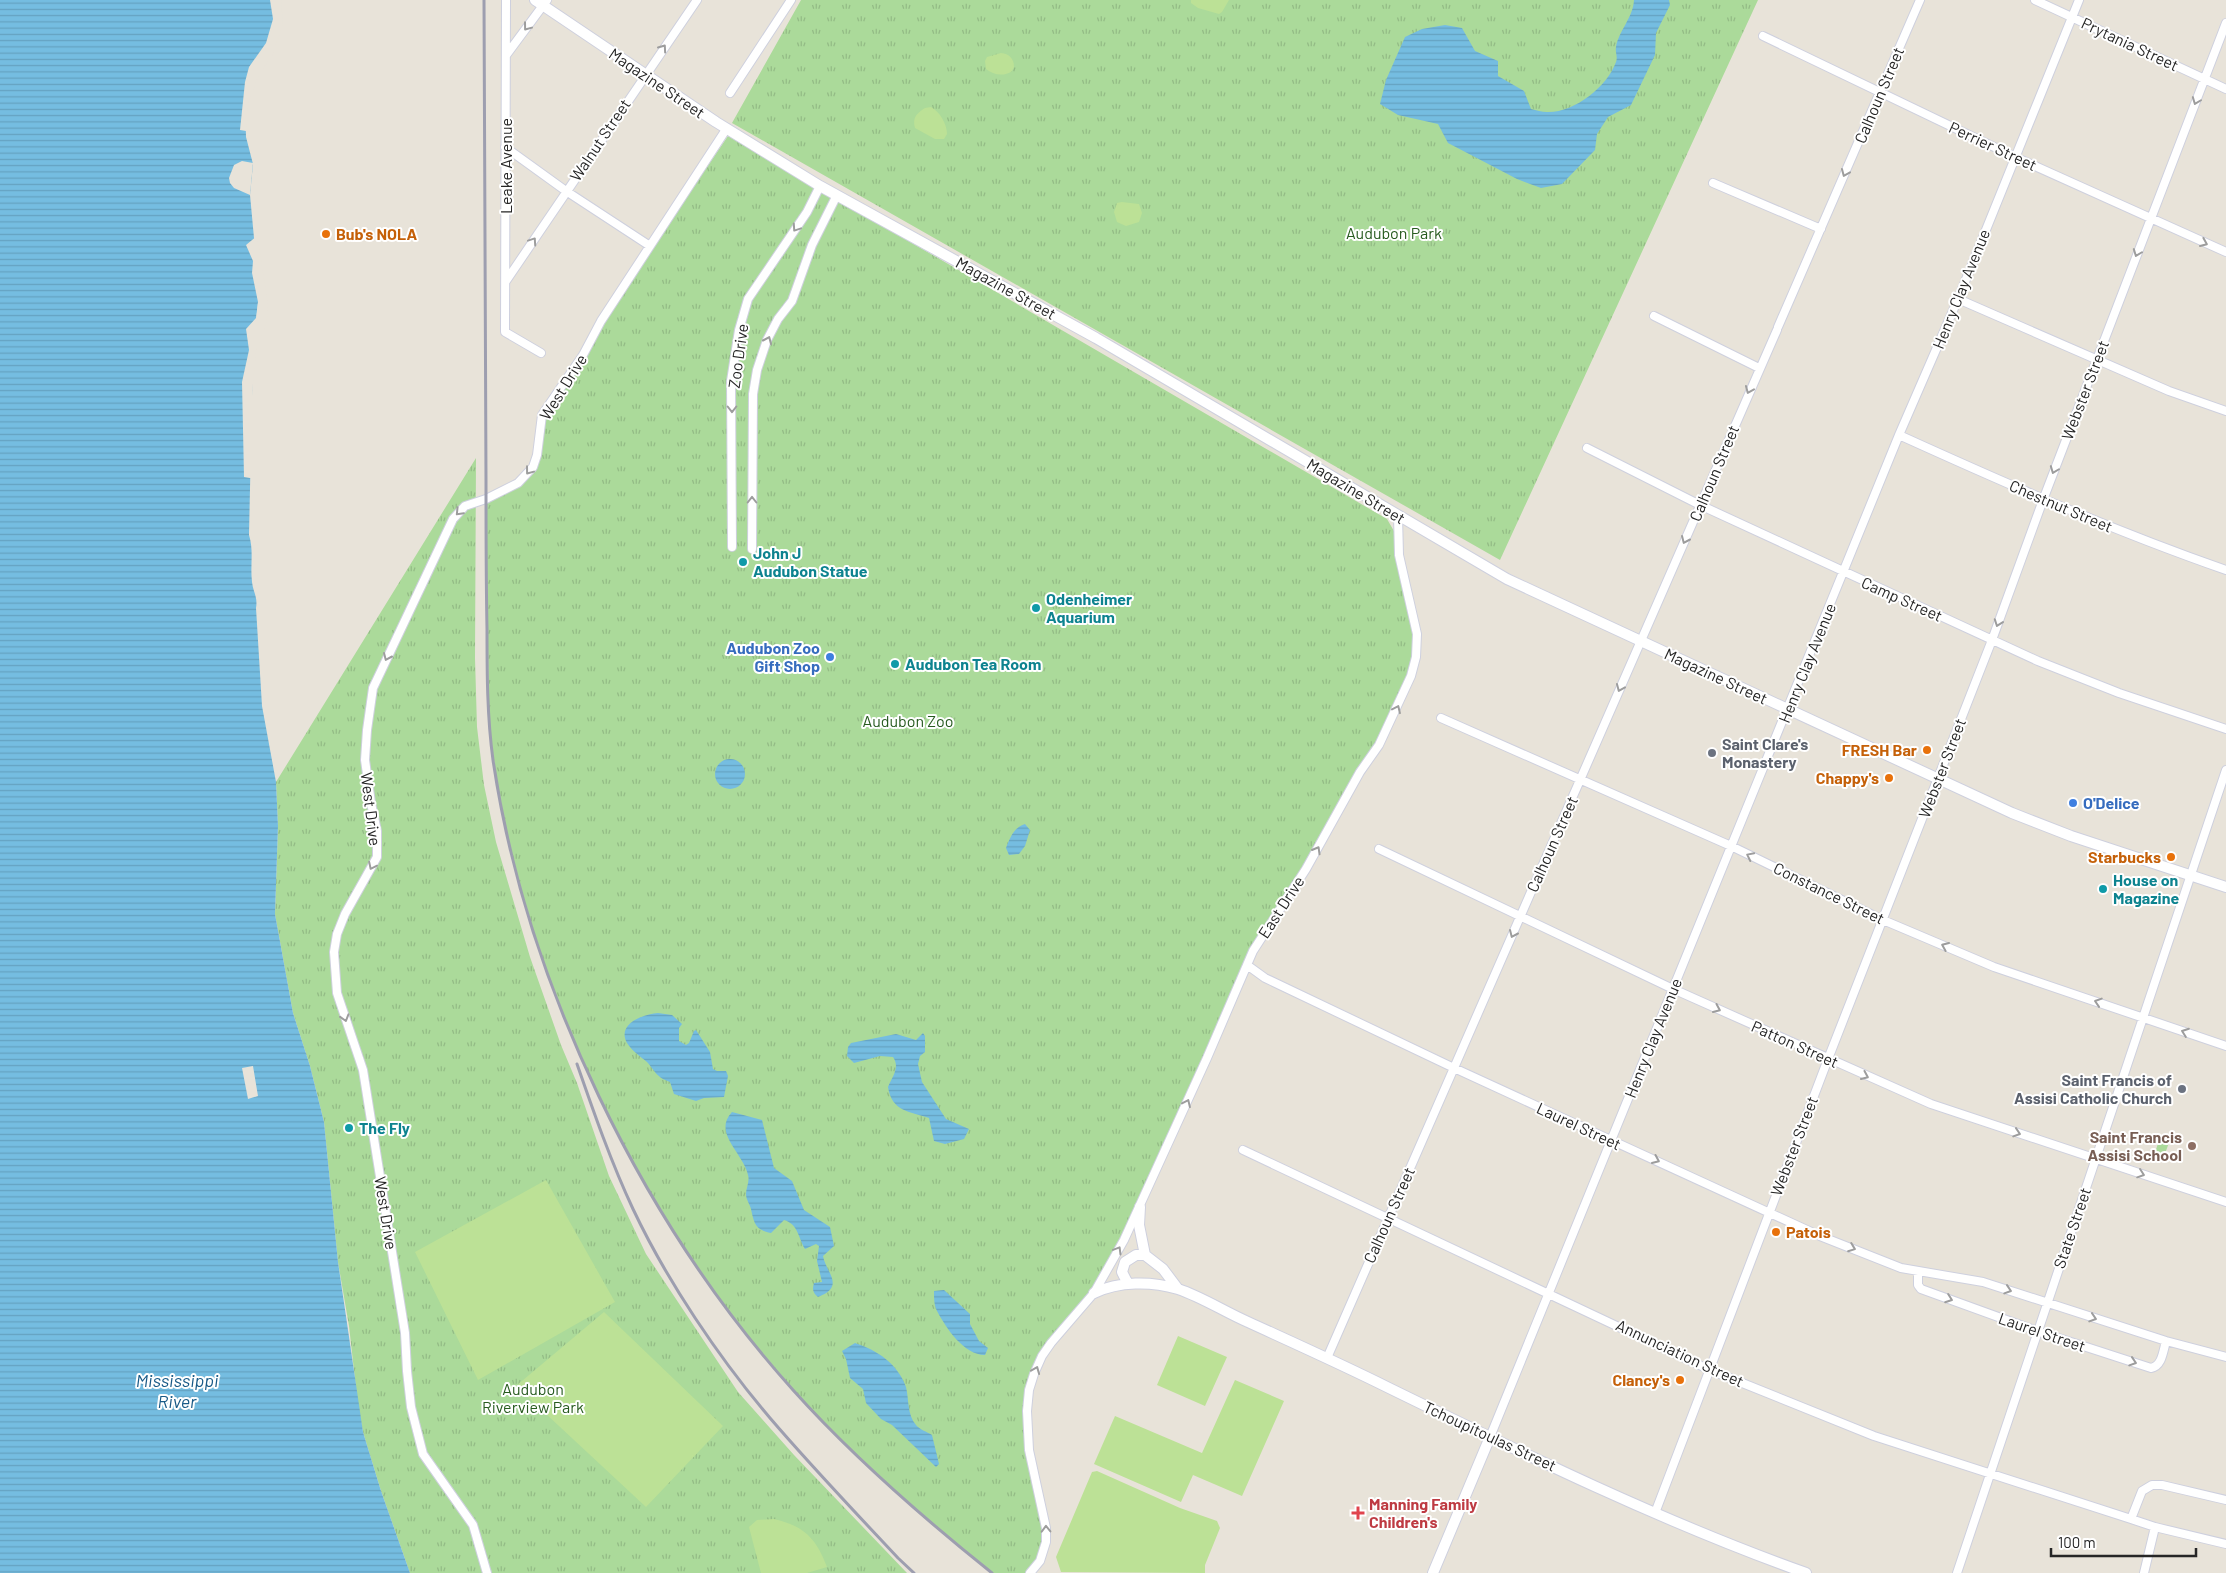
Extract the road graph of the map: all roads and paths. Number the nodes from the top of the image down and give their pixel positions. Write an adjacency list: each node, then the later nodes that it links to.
1 (506, 0): 11 (street, Leake Avenue)
2 (697, 0): 12 (street, Walnut Street, one-way to 2)
3 (791, 0): 15 (street)
4 (1920, 0): 16 (street, Calhoun Street)
5 (2034, 0): 8 (street, Prytania Street)
6 (2078, 0): 8 (street, Henry Clay Avenue)
7 (541, 2): 11 (street, one-way to 11); 12 (street, Magazine Street)
8 (2071, 17): 13 (street, Prytania Street); 19 (street, Henry Clay Avenue)
9 (2226, 23): 13 (street, Webster Street)
10 (1763, 36): 16 (street, Perrier Street)
11 (507, 54): 18 (street, Leake Avenue)
12 (644, 75): 17 (street, Magazine Street); 22 (street, Walnut Street)
13 (2205, 79): 14 (street, Prytania Street); 24 (street, Webster Street, one-way to 24)
14 (2226, 89)
15 (730, 94)
16 (1880, 94): 19 (street, Perrier Street); 25 (street, Calhoun Street, one-way to 25)
17 (727, 128): 21 (street, Magazine Street); 26 (street, West Drive)
18 (505, 147): 22 (street); 28 (street, Leake Avenue)
19 (2015, 157): 24 (street, Perrier Street); 29 (street, Henry Clay Avenue)
20 (1713, 182): 25 (street)
21 (820, 186): 23 (street, Magazine Street); 40 (street, Zoo Drive, one-way to 40)
22 (566, 191): 26 (street); 28 (street, Walnut Street, one-way to 22)
23 (837, 195): 39 (street, Magazine Street); 41 (street, Zoo Drive, one-way to 23)
24 (2150, 219): 27 (street, Perrier Street, one-way to 27); 32 (street, Webster Street, one-way to 32)
25 (1821, 229): 33 (street, Calhoun Street)
26 (650, 246): 90 (street, West Drive, one-way to 90)
27 (2226, 252)
28 (506, 281): 31 (street, Leake Avenue)
29 (1958, 299): 32 (street); 35 (street, Henry Clay Avenue)
30 (1654, 316): 33 (street)
31 (541, 353)
32 (2097, 360): 34 (street); 37 (street, Webster Street, one-way to 37)
33 (1759, 368): 38 (street, Calhoun Street, one-way to 38)
34 (2226, 411)
35 (1899, 435): 37 (street, Chestnut Street); 43 (street, Henry Clay Avenue)
36 (1587, 448): 38 (street, Camp Street)
37 (2043, 500): 42 (street, Chestnut Street); 45 (street, Webster Street, one-way to 45)
38 (1700, 505): 43 (street, Camp Street); 44 (street, Calhoun Street, one-way to 44)
39 (1398, 516): 44 (street, Magazine Street); 58 (street, East Drive, one-way to 39)
40 (732, 547)
41 (752, 549)
42 (2226, 570)
43 (1844, 573): 45 (street, Camp Street); 46 (street, Henry Clay Avenue)
44 (1641, 640): 46 (street, Magazine Street); 50 (street, Calhoun Street, one-way to 50)
45 (1992, 640): 48 (street, Camp Street); 51 (street, Webster Street)
46 (1788, 710): 51 (street, Magazine Street); 52 (street, Henry Clay Avenue)
47 (1441, 718): 50 (street, Constance Street)
48 (2226, 728)
49 (2226, 770): 54 (street, State Street)
50 (1580, 779): 52 (street, Constance Street); 56 (street, Calhoun Street)
51 (1937, 780): 54 (street, Magazine Street); 57 (street, Webster Street)
52 (1731, 846): 57 (street, Constance Street, one-way to 52); 59 (street, Henry Clay Avenue)
53 (1379, 849): 56 (street, Patton Street)
54 (2191, 876): 55 (street, Magazine Street); 60 (street, State Street)
55 (2226, 888)
56 (1521, 916): 59 (street, Patton Street); 63 (street, Calhoun Street, one-way to 63)
57 (1883, 920): 60 (street, Constance Street, one-way to 57); 62 (street, Webster Street)
58 (1247, 965): 63 (street, Laurel Street); 68 (street, East Drive, one-way to 58)
59 (1673, 989): 62 (street, Patton Street, one-way to 62); 64 (street, Henry Clay Avenue)
60 (2144, 1017): 61 (street, Constance Street, one-way to 60); 66 (street, State Street)
61 (2226, 1046)
62 (1828, 1059): 66 (street, Patton Street, one-way to 66); 69 (street, Webster Street)
63 (1454, 1068): 64 (street, Laurel Street); 70 (street, Calhoun Street)
64 (1611, 1140): 69 (street, Laurel Street, one-way to 69); 76 (street, Henry Clay Avenue)
65 (1243, 1150): 70 (street, Annunciation Street)
66 (2095, 1159): 67 (street, Patton Street, one-way to 67); 77 (street, State Street)
67 (2226, 1202)
68 (1140, 1207): 71 (street); 75 (street, East Drive, one-way to 68)
69 (1769, 1211): 72 (street, Laurel Street, one-way to 72); 82 (street, Webster Street)
70 (1388, 1218): 76 (street, Annunciation Street); 81 (street, Calhoun Street)
71 (1146, 1255): 73 (street); 74 (street, Tchoupitoulas Street)
72 (1918, 1272): 77 (street, Laurel Street, one-way to 77); 78 (street, Laurel Street, one-way to 78)
73 (1128, 1284): 74 (street, Tchoupitoulas Street); 75 (street, Tchoupitoulas Street)
74 (1178, 1289): 81 (street, Tchoupitoulas Street)
75 (1094, 1293): 91 (street, East Drive, one-way to 75)
76 (1550, 1293): 82 (street, Annunciation Street); 83 (street, Henry Clay Avenue)
77 (2046, 1302): 78 (street, State Street); 79 (street, Laurel Street, one-way to 79)
78 (2037, 1331): 79 (street, Laurel Street, one-way to 79); 84 (street, State Street)
79 (2166, 1342): 80 (street, Laurel Street)
80 (2226, 1357)
81 (1327, 1358): 83 (street, Tchoupitoulas Street)
82 (1710, 1370): 84 (street, Annunciation Street); 86 (street, Webster Street)
83 (1490, 1437): 86 (street, Tchoupitoulas Street); 92 (street)
84 (1990, 1474): 87 (street, Annunciation Street); 94 (street, State Street)
85 (2226, 1500): 87 (street)
86 (1655, 1513): 93 (street, Tchoupitoulas Street)
87 (2131, 1519): 88 (street, Annunciation Street)
88 (2155, 1527): 89 (street, Annunciation Street); 95 (street)
89 (2226, 1544)
90 (487, 1573)
91 (1030, 1573)
92 (1433, 1573)
93 (1806, 1573)
94 (1957, 1573)
95 (2144, 1573)

